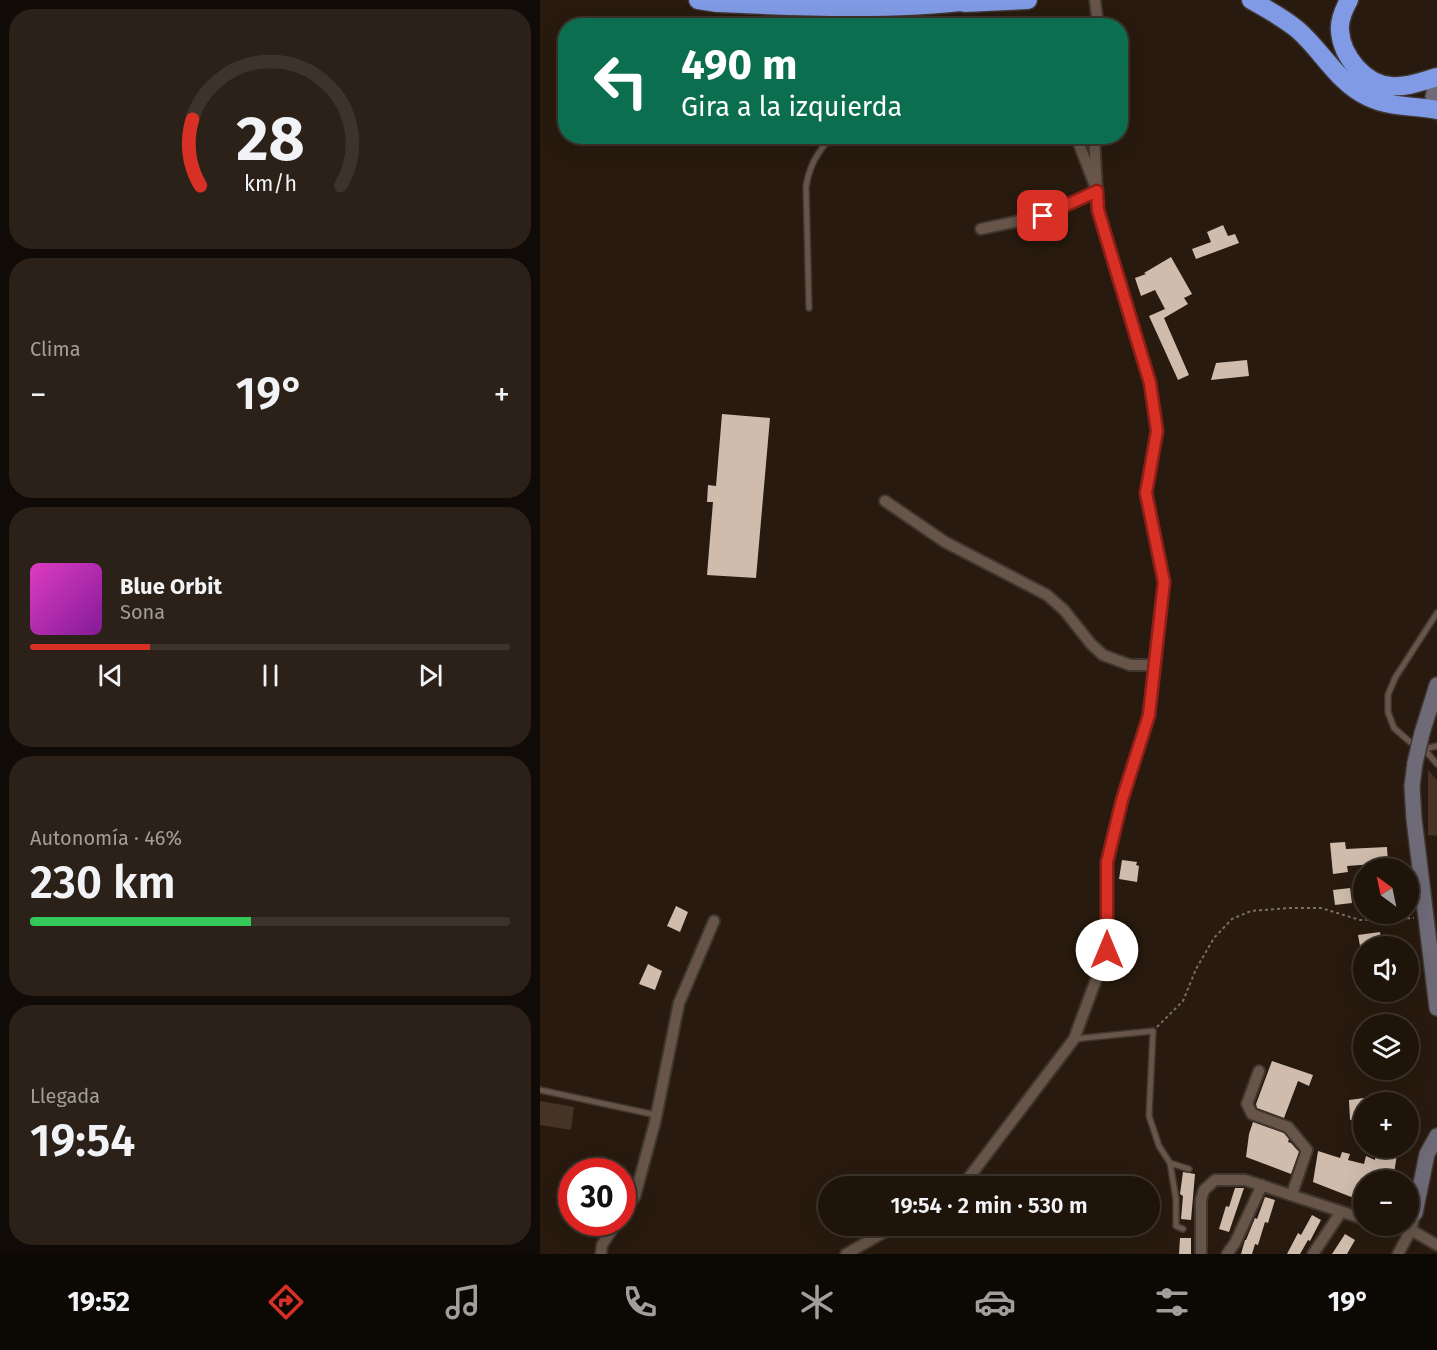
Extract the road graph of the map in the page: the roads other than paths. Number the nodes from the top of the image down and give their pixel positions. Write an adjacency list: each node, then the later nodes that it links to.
1 (698, 0): 7 (highway)
2 (977, 0): 7 (highway)
3 (1028, 0): 7 (highway)
4 (1095, 0): 8 (street)
5 (1251, 0): 10 (highway)
6 (1348, 0): 9 (highway)
7 (940, 5)
8 (1097, 18)
9 (1437, 78): 10 (main road)
10 (1437, 110)
11 (825, 144): 16 (lane)
12 (1079, 144): 14 (street)
13 (1094, 144): 14 (street)
14 (1097, 191): 15 (street); 19 (street)
15 (981, 229)
16 (809, 308)
17 (885, 501): 19 (street)
18 (1436, 615): 24 (lane)
19 (1155, 664): 29 (street)
20 (1437, 685): 22 (main road)
21 (1437, 710): 22 (lane)
22 (1422, 733): 26 (main road, bridge)
23 (1437, 746): 24 (lane)
24 (1424, 749): 25 (lane)
25 (1437, 764)
26 (1430, 899): 28 (main road)
27 (714, 921): 32 (street)
28 (1437, 1008)
29 (1074, 1039): 35 (lane); 37 (street)
30 (1259, 1071): 40 (street)
31 (540, 1090): 32 (lane)
32 (657, 1116): 39 (street)
33 (1437, 1136): 41 (main road)
34 (1437, 1159): 42 (main road)
35 (1170, 1163): 36 (lane); 45 (lane)
36 (1189, 1169)
37 (970, 1176)
38 (1262, 1185): 40 (street); 53 (street); 54 (street)
39 (636, 1192)
40 (1292, 1194): 43 (street)
41 (1419, 1194)
42 (1419, 1202)
43 (1341, 1212): 44 (street); 55 (street)
44 (1353, 1216)
45 (1183, 1229)
46 (1419, 1235): 50 (street)
47 (608, 1236): 51 (street)
48 (878, 1236): 52 (street)
49 (1408, 1236): 56 (street)
50 (1437, 1245)
51 (601, 1254)
52 (846, 1254)
53 (1201, 1254)
54 (1227, 1254)
55 (1313, 1254)
56 (1398, 1254)

